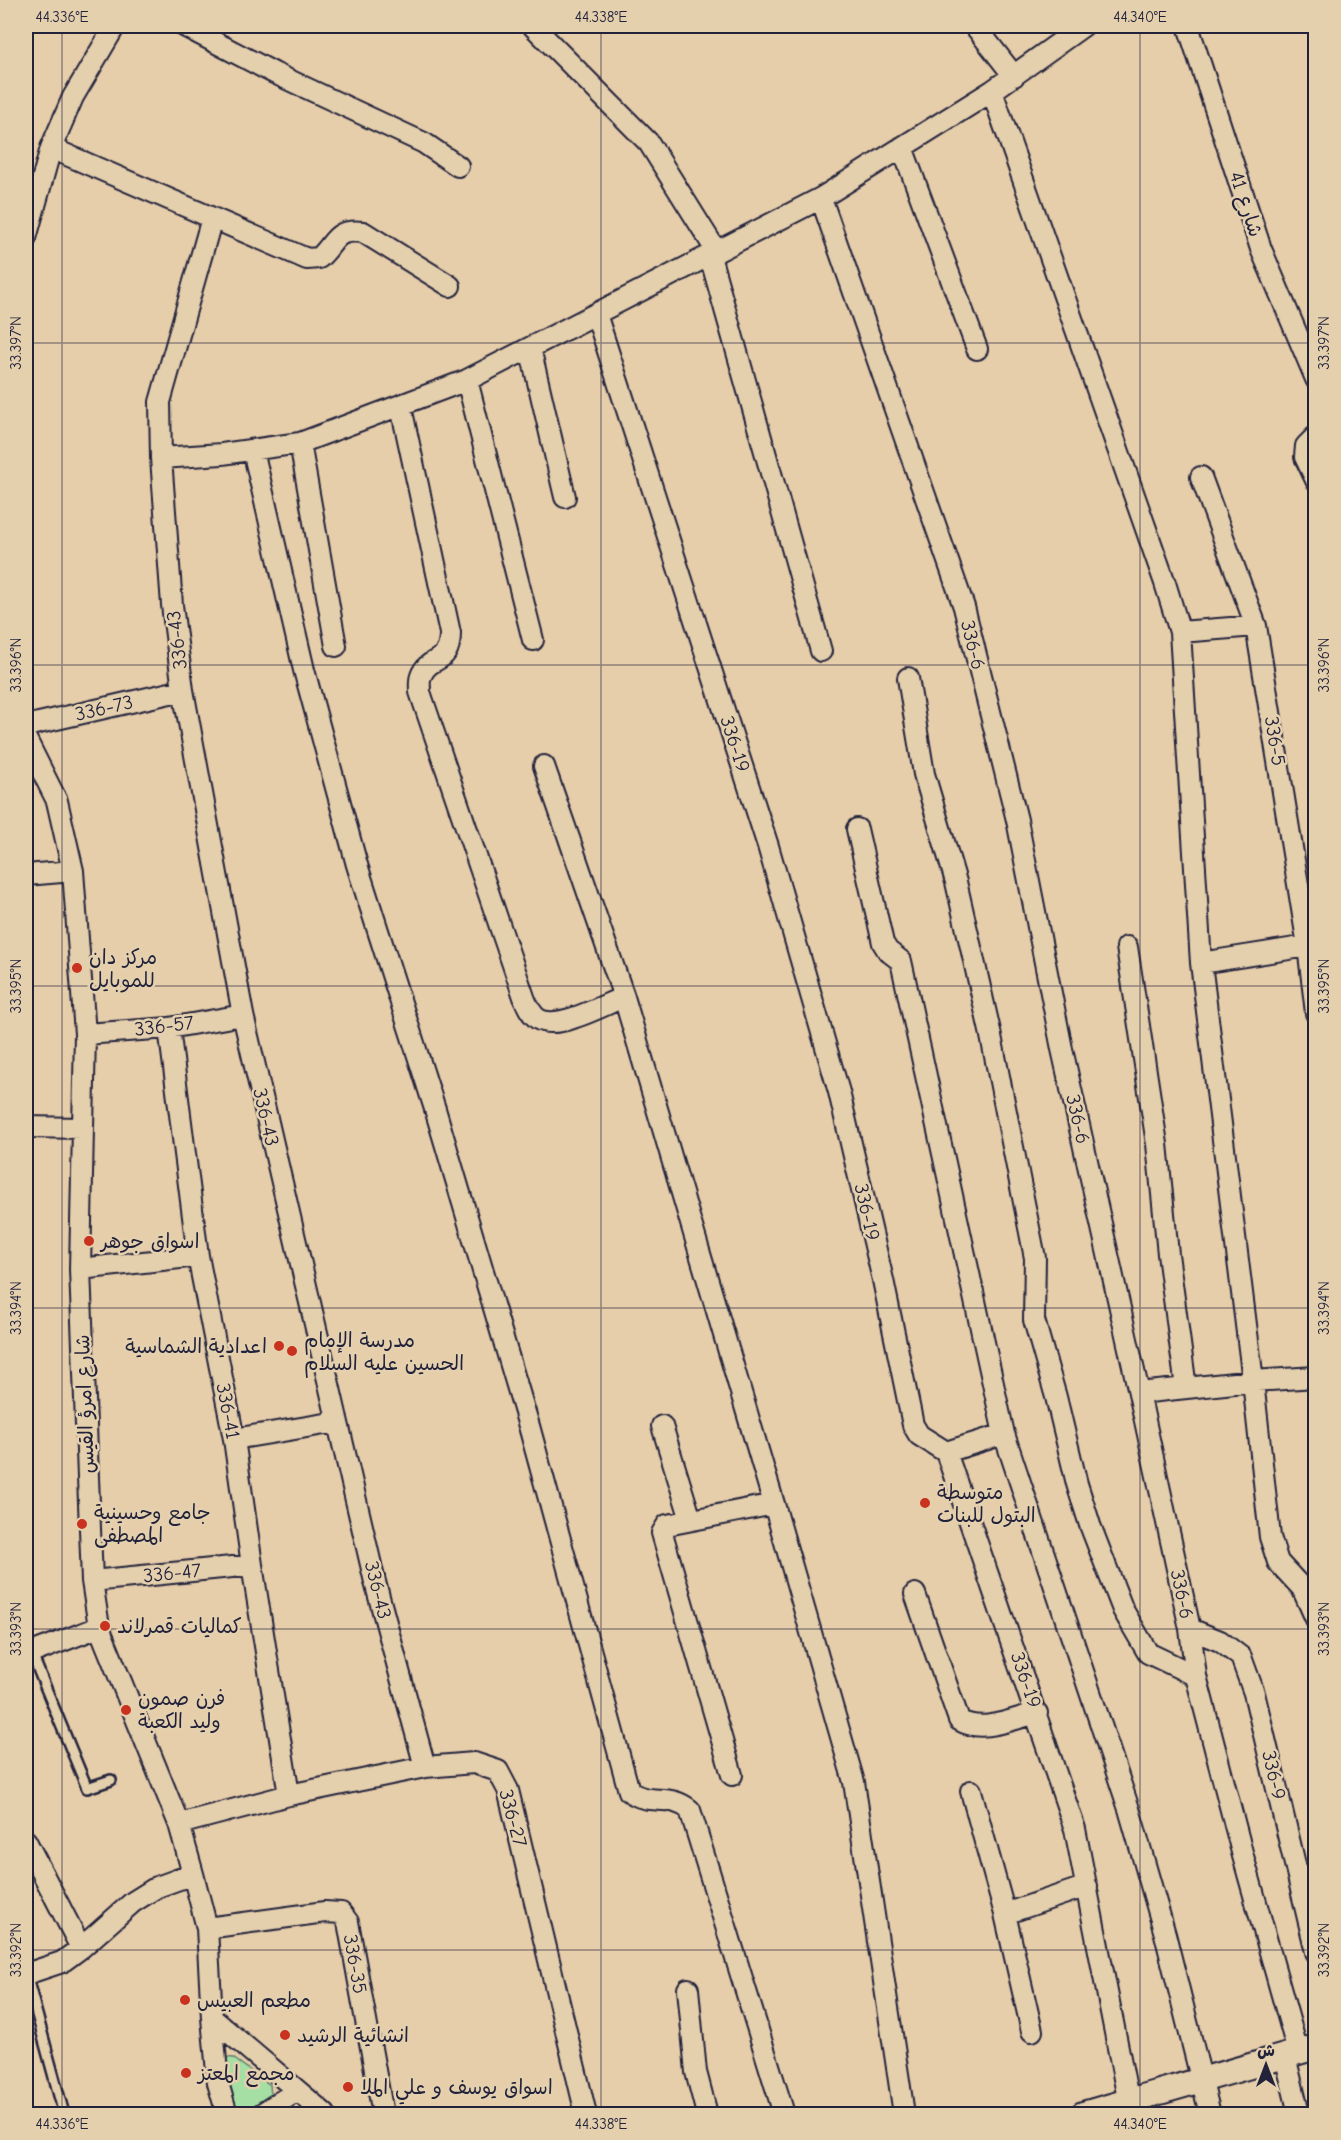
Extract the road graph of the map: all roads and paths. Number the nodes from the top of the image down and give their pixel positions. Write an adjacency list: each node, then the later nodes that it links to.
1 (115, 26): 10 (street)
2 (184, 26): 11 (street)
3 (533, 26): 15 (street)
4 (975, 26): 7 (street)
5 (1083, 26): 7 (street)
6 (1188, 26): 20 (street, شارع 41)
7 (1014, 76): 8 (street)
8 (992, 91): 9 (street); 31 (street)
9 (902, 147): 12 (street); 19 (street)
10 (51, 148): 13 (street); 14 (street)
11 (458, 166)
12 (821, 198): 15 (street); 58 (street, 336-6)
13 (212, 218): 16 (street); 26 (street, 336-43)
14 (26, 238)
15 (713, 254): 17 (street); 34 (street)
16 (450, 286)
17 (596, 314): 18 (street); 63 (street, 336-19)
18 (530, 348): 21 (street); 29 (street)
19 (977, 349)
20 (1316, 379)
21 (467, 380): 22 (street); 32 (street)
22 (400, 407): 24 (street); 46 (street)
23 (1316, 436): 28 (street)
24 (300, 443): 25 (street); 33 (street)
25 (253, 450): 26 (street); 103 (street)
26 (161, 458): 36 (street, 336-43)
27 (1201, 477): 30 (street, 336-5)
28 (1316, 480)
29 (565, 497)
30 (1256, 626): 31 (street); 43 (street, 336-5)
31 (1180, 632): 45 (street)
32 (533, 640)
33 (336, 646)
34 (821, 651)
35 (908, 678): 73 (street)
36 (183, 690): 37 (street, 336-73); 48 (street, 336-43)
37 (26, 726)
38 (26, 740): 41 (street, شارع امرؤ القيس)
39 (544, 766): 46 (street)
40 (857, 829): 61 (street)
41 (73, 871): 42 (street); 50 (street, شارع امرؤ القيس)
42 (26, 874)
43 (1308, 946): 45 (street); 47 (street, 336-5)
44 (1127, 947): 57 (street)
45 (1201, 963): 56 (street)
46 (624, 997): 64 (street)
47 (1316, 1013)
48 (243, 1015): 49 (street, 336-57); 59 (street, 336-43)
49 (169, 1028): 50 (street, 336-57); 53 (street, 336-41)
50 (85, 1034): 52 (street, شارع امرؤ القيس)
51 (26, 1127): 52 (street)
52 (82, 1128): 54 (street, شارع امرؤ القيس)
53 (198, 1256): 54 (street); 62 (street, 336-41)
54 (80, 1269): 67 (street, شارع امرؤ القيس)
55 (1316, 1377): 56 (street)
56 (1253, 1381): 57 (street); 69 (street)
57 (1186, 1388): 58 (street)
58 (1139, 1393): 71 (street, 336-6)
59 (337, 1422): 62 (street); 75 (street, 336-43)
60 (662, 1426): 65 (street)
61 (1004, 1434): 63 (street); 93 (street)
62 (234, 1439): 66 (street, 336-41)
63 (946, 1452): 74 (street, 336-19)
64 (774, 1504): 65 (street); 104 (street)
65 (691, 1520): 76 (street)
66 (252, 1565): 67 (street, 336-47); 79 (street, 336-41)
67 (92, 1581): 70 (street, شارع امرؤ القيس)
68 (915, 1594): 74 (street)
69 (1316, 1619)
70 (99, 1627): 72 (street); 80 (street, شارع امرؤ القيس)
71 (1190, 1629): 73 (street, 336-6); 87 (street, 336-9)
72 (28, 1653): 77 (lane)
73 (1196, 1676): 92 (street, 336-6)
74 (1037, 1713): 83 (street, 336-19)
75 (424, 1767): 79 (street, 336-27); 101 (street, 336-27)
76 (732, 1774)
77 (111, 1780)
78 (971, 1791): 84 (street)
79 (290, 1795): 80 (street, 336-27)
80 (179, 1824): 82 (street, شارع امرؤ القيس)
81 (26, 1841): 86 (street)
82 (193, 1874): 85 (street, شارع امرؤ القيس); 86 (street)
83 (1087, 1886): 84 (street); 95 (street, 336-19)
84 (1005, 1914): 91 (street)
85 (207, 1928): 90 (street, شارع امرؤ القيس); 100 (street, 336-35)
86 (81, 1948): 88 (street)
87 (1316, 1952)
88 (26, 1974): 96 (lane)
89 (688, 1989): 102 (street)
90 (212, 2018): 94 (street); 97 (street, شارع امرؤ القيس)
91 (1032, 2031)
92 (1300, 2052): 93 (street); 107 (street, 336-6)
93 (1202, 2080): 95 (street); 106 (street)
94 (297, 2091): 98 (street); 99 (street)
95 (1130, 2108): 105 (street)
96 (64, 2115)
97 (227, 2115)
98 (261, 2115)
99 (325, 2115)
100 (383, 2115)
101 (586, 2115)
102 (707, 2115)
103 (784, 2115)
104 (904, 2115)
105 (1083, 2115)
106 (1210, 2115)
107 (1299, 2115)

